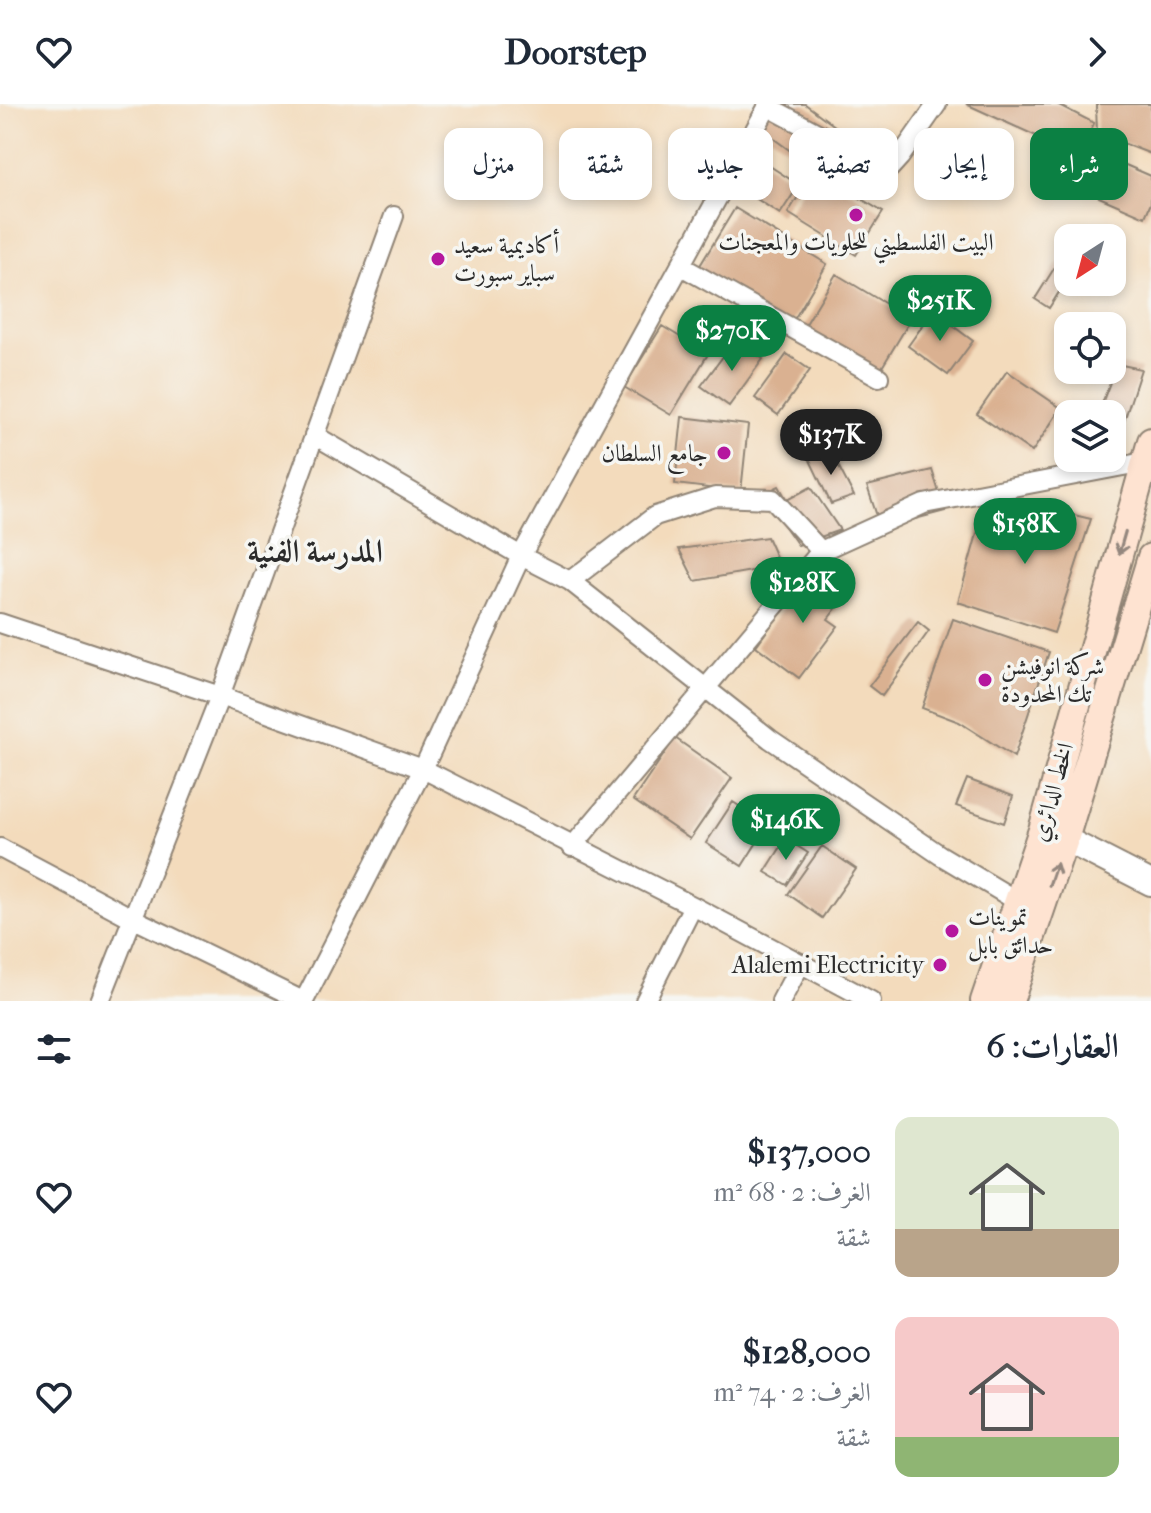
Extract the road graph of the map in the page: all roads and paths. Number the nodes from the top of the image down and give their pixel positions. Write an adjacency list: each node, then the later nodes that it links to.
1 (937, 104): 2 (street)
2 (768, 105): 4 (street)
3 (394, 216): 6 (street)
4 (681, 266): 5 (street); 9 (street)
5 (879, 377)
6 (314, 435): 9 (street); 14 (street)
7 (1148, 452): 8 (street); 16 (main road, الخط الدائري, one-way to 16)
8 (821, 551): 11 (street); 13 (street)
9 (521, 556): 11 (street); 15 (street)
10 (1151, 557): 16 (main road, الخط الدائري)
11 (570, 581): 13 (street)
12 (0, 623): 14 (street)
13 (707, 688): 17 (street); 20 (street)
14 (220, 696): 15 (street); 22 (street)
15 (423, 769): 17 (street); 25 (street)
16 (1054, 834): 19 (street); 20 (main road, الخط الدائري); 30 (main road, الخط الدائري, one-way to 16)
17 (572, 847): 21 (street)
18 (0, 848): 22 (street)
19 (1151, 883)
20 (1017, 901): 29 (main road, الخط الدائري)
21 (693, 906): 23 (street); 26 (street)
22 (132, 918): 24 (street); 25 (street)
23 (801, 963): 27 (street); 28 (street)
24 (100, 1001)
25 (304, 1001)
26 (645, 1001)
27 (781, 1001)
28 (871, 1001)
29 (984, 1001)
30 (1010, 1001)

